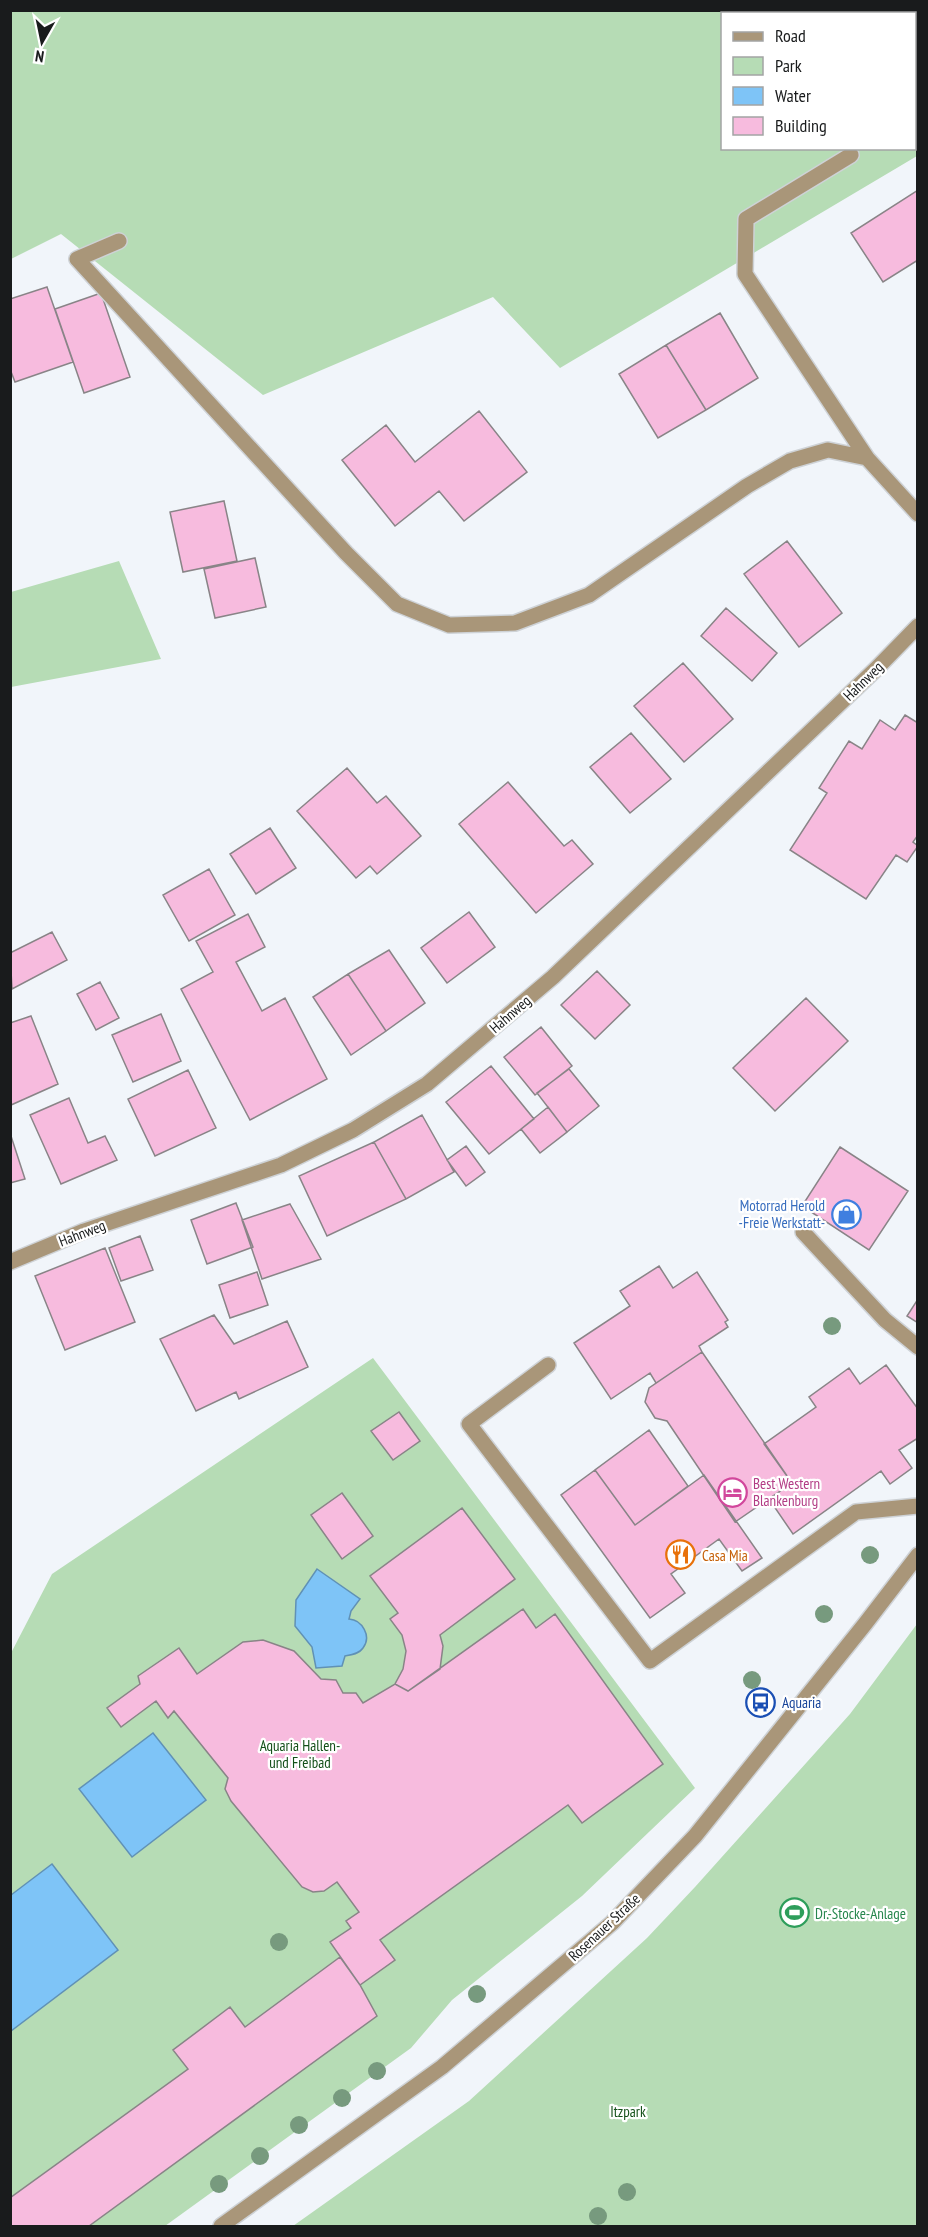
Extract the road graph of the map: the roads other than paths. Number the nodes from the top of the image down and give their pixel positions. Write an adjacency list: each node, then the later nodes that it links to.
1 (851, 154): 3 (street)
2 (119, 241): 3 (street)
3 (867, 458): 4 (street)
4 (918, 514)
5 (918, 626): 7 (street, Hahnweg)
6 (803, 1232): 8 (street)
7 (10, 1262)
8 (918, 1347)
9 (548, 1365): 10 (street)
10 (918, 1506)
11 (918, 1555): 12 (street, Rosenauer Straße)
12 (221, 2226)

